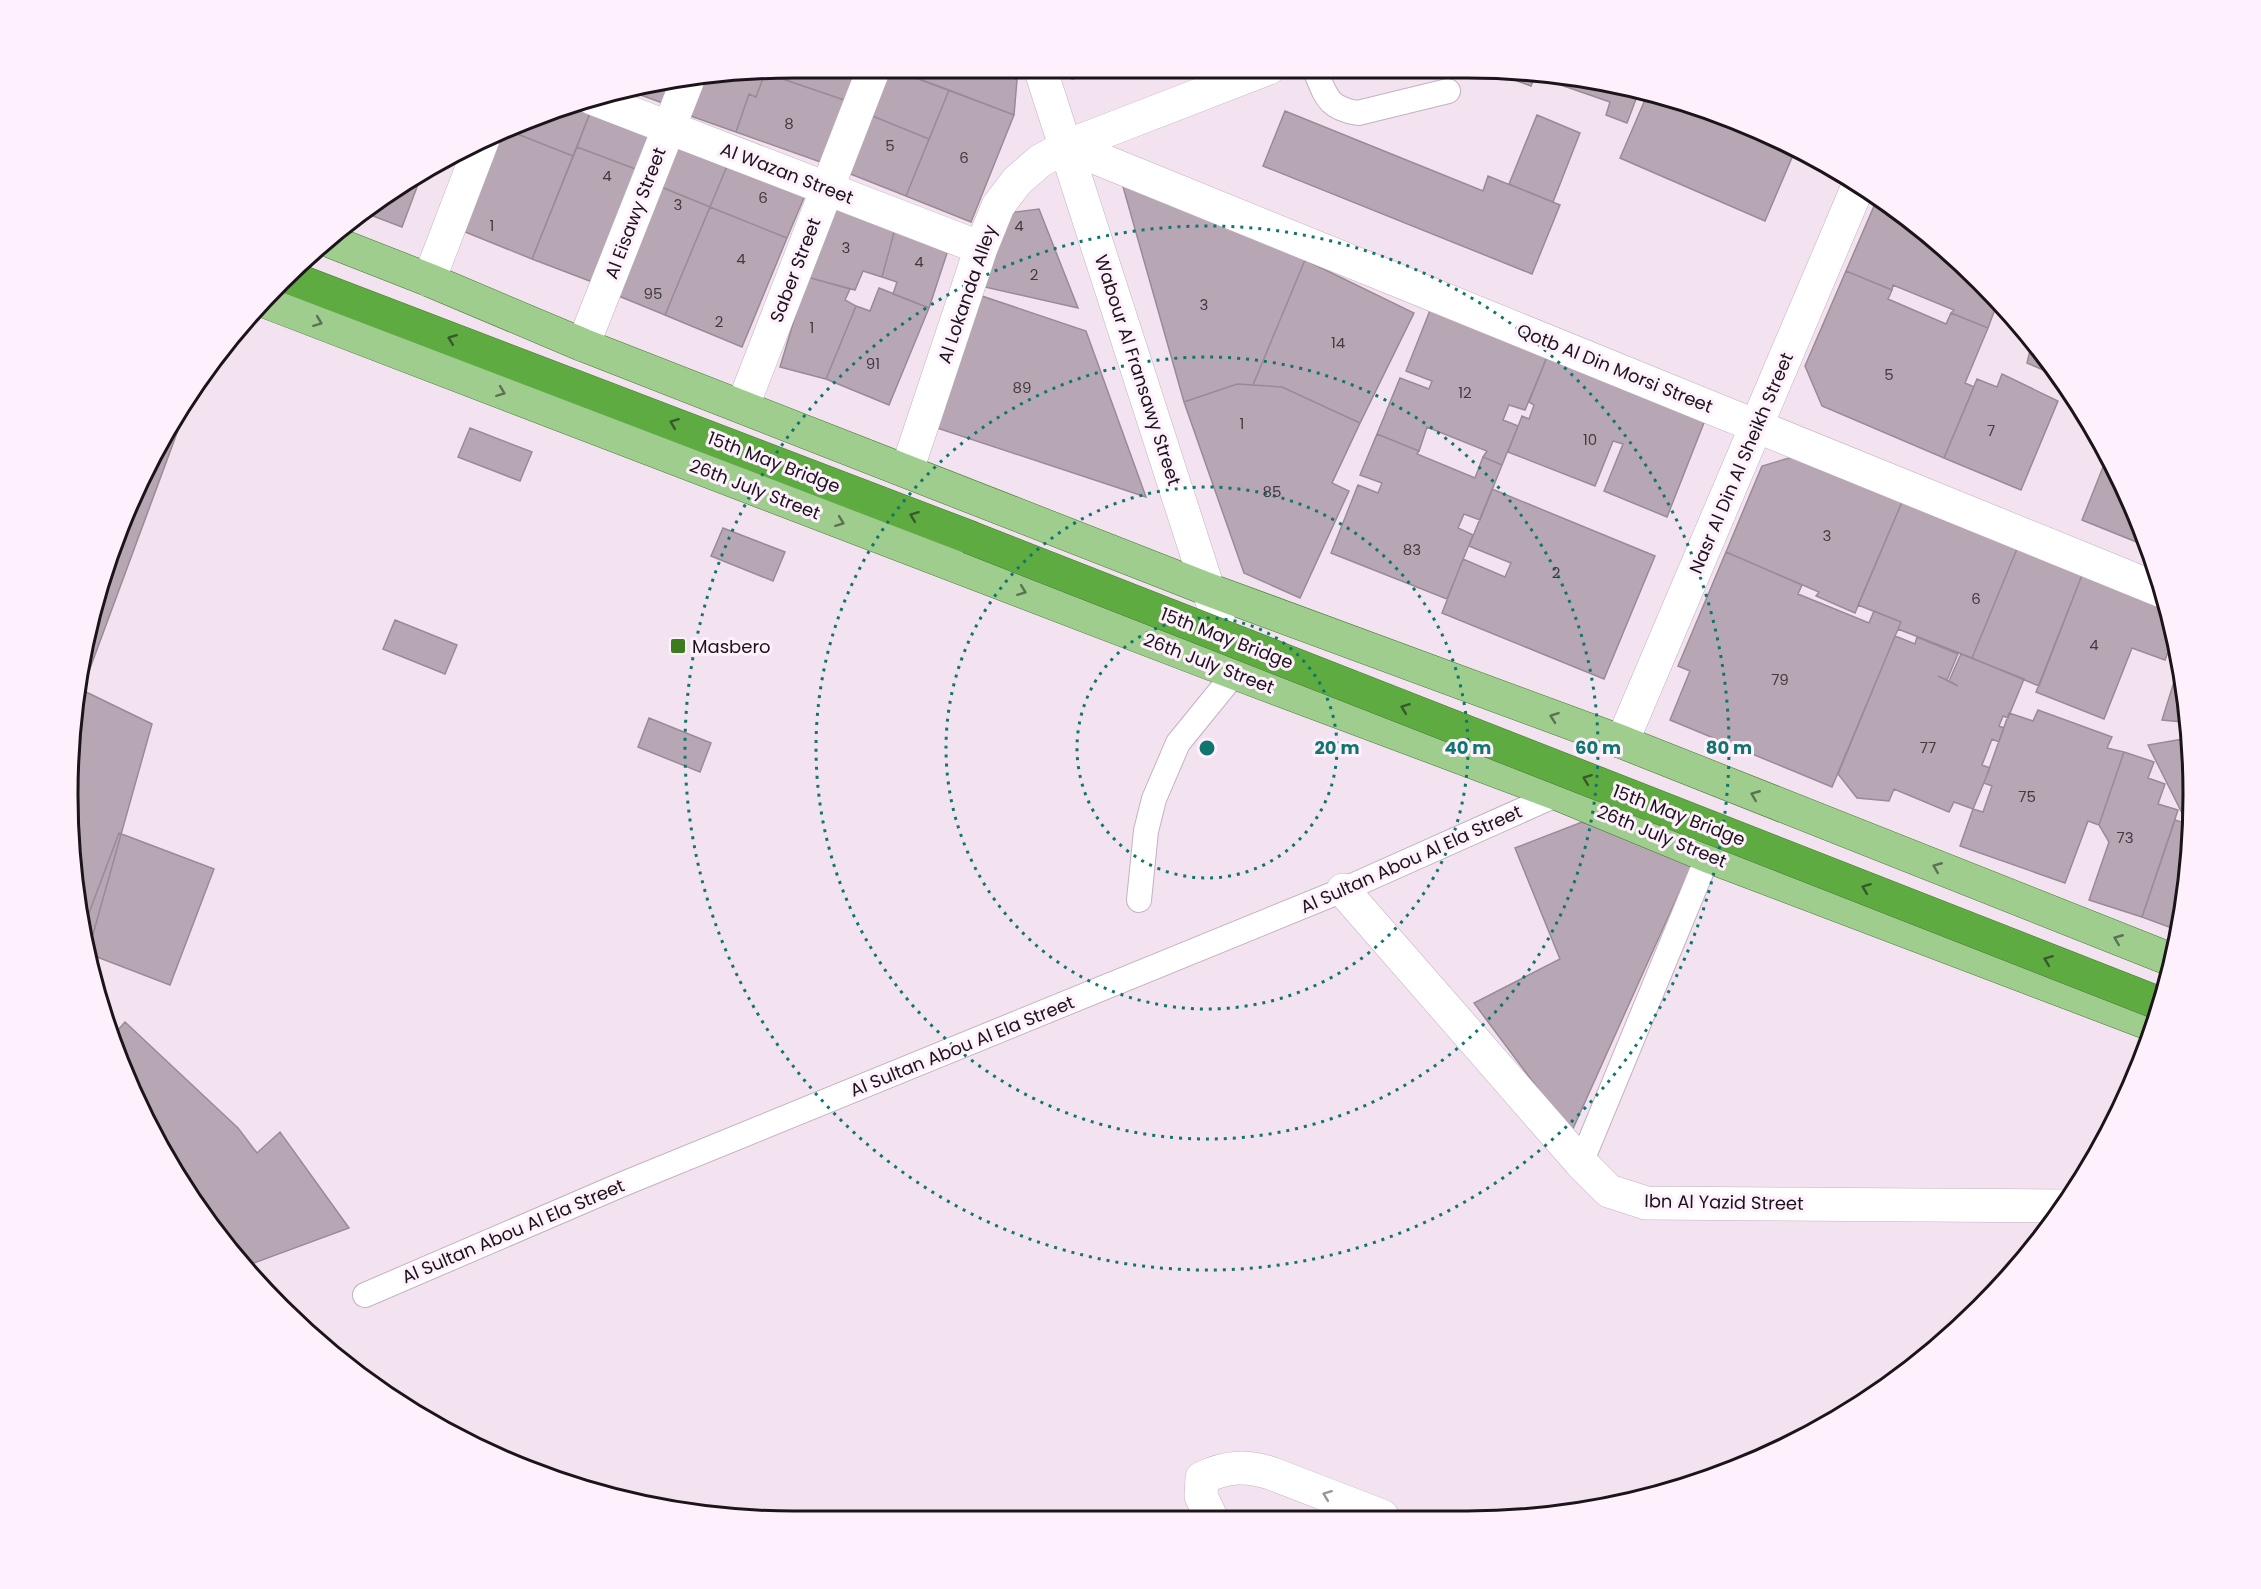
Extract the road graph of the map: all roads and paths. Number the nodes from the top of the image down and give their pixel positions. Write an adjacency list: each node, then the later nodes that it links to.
1 (870, 78): 11 (street, Saber Street)
2 (1043, 78): 9 (street, Wabour Al Fransawy Street)
3 (1243, 78): 9 (street, Al Lokanda Alley)
4 (1319, 78): 6 (lane)
5 (685, 87): 8 (street, Al Eisawy Street)
6 (1448, 91)
7 (606, 103): 8 (street, Al Wazan Street)
8 (669, 127): 11 (street, Al Wazan Street); 18 (street, Al Eisawy Street)
9 (1067, 147): 14 (street, Al Lokanda Alley); 20 (street, Qotb Al Din Morsi Street); 23 (street, Wabour Al Fransawy Street)
10 (478, 152): 15 (street)
11 (827, 188): 14 (street, Al Wazan Street); 19 (street, Saber Street)
12 (1855, 193): 20 (street, Nasr Al Din Al Sheikh Street)
13 (337, 244): 15 (main road)
14 (981, 248): 21 (street, Al Lokanda Alley)
15 (429, 279): 18 (main road)
16 (296, 280): 31 (highway, 15th May Bridge, one-way to 16, bridge)
17 (273, 304): 24 (main road, 26th July Street, one-way to 24)
18 (584, 345): 19 (main road)
19 (742, 405): 21 (main road)
20 (1757, 426): 22 (street, Qotb Al Din Morsi Street); 25 (street, Nasr Al Din Al Sheikh Street)
21 (907, 470): 23 (main road)
22 (2152, 587)
23 (1207, 589): 24 (street, Wabour Al Fransawy Street); 25 (main road, one-way to 23)
24 (1235, 673): 26 (main road, 26th July Street); 29 (lane)
25 (1622, 742): 30 (main road, one-way to 25)
26 (1558, 794): 27 (main road, 26th July Street); 28 (lane, Al Sultan Abou Al Ela Street)
27 (1708, 856): 32 (main road, 26th July Street); 33 (lane)
28 (1342, 890): 33 (street, Ibn Al Yazid Street); 35 (lane, Al Sultan Abou Al Ela Street)
29 (1139, 900)
30 (2164, 957)
31 (2153, 1001)
32 (2146, 1022)
33 (1581, 1163): 34 (street, Ibn Al Yazid Street)
34 (2053, 1206)
35 (365, 1295)
36 (1208, 1511): 37 (street, one-way to 36)
37 (1369, 1511)

